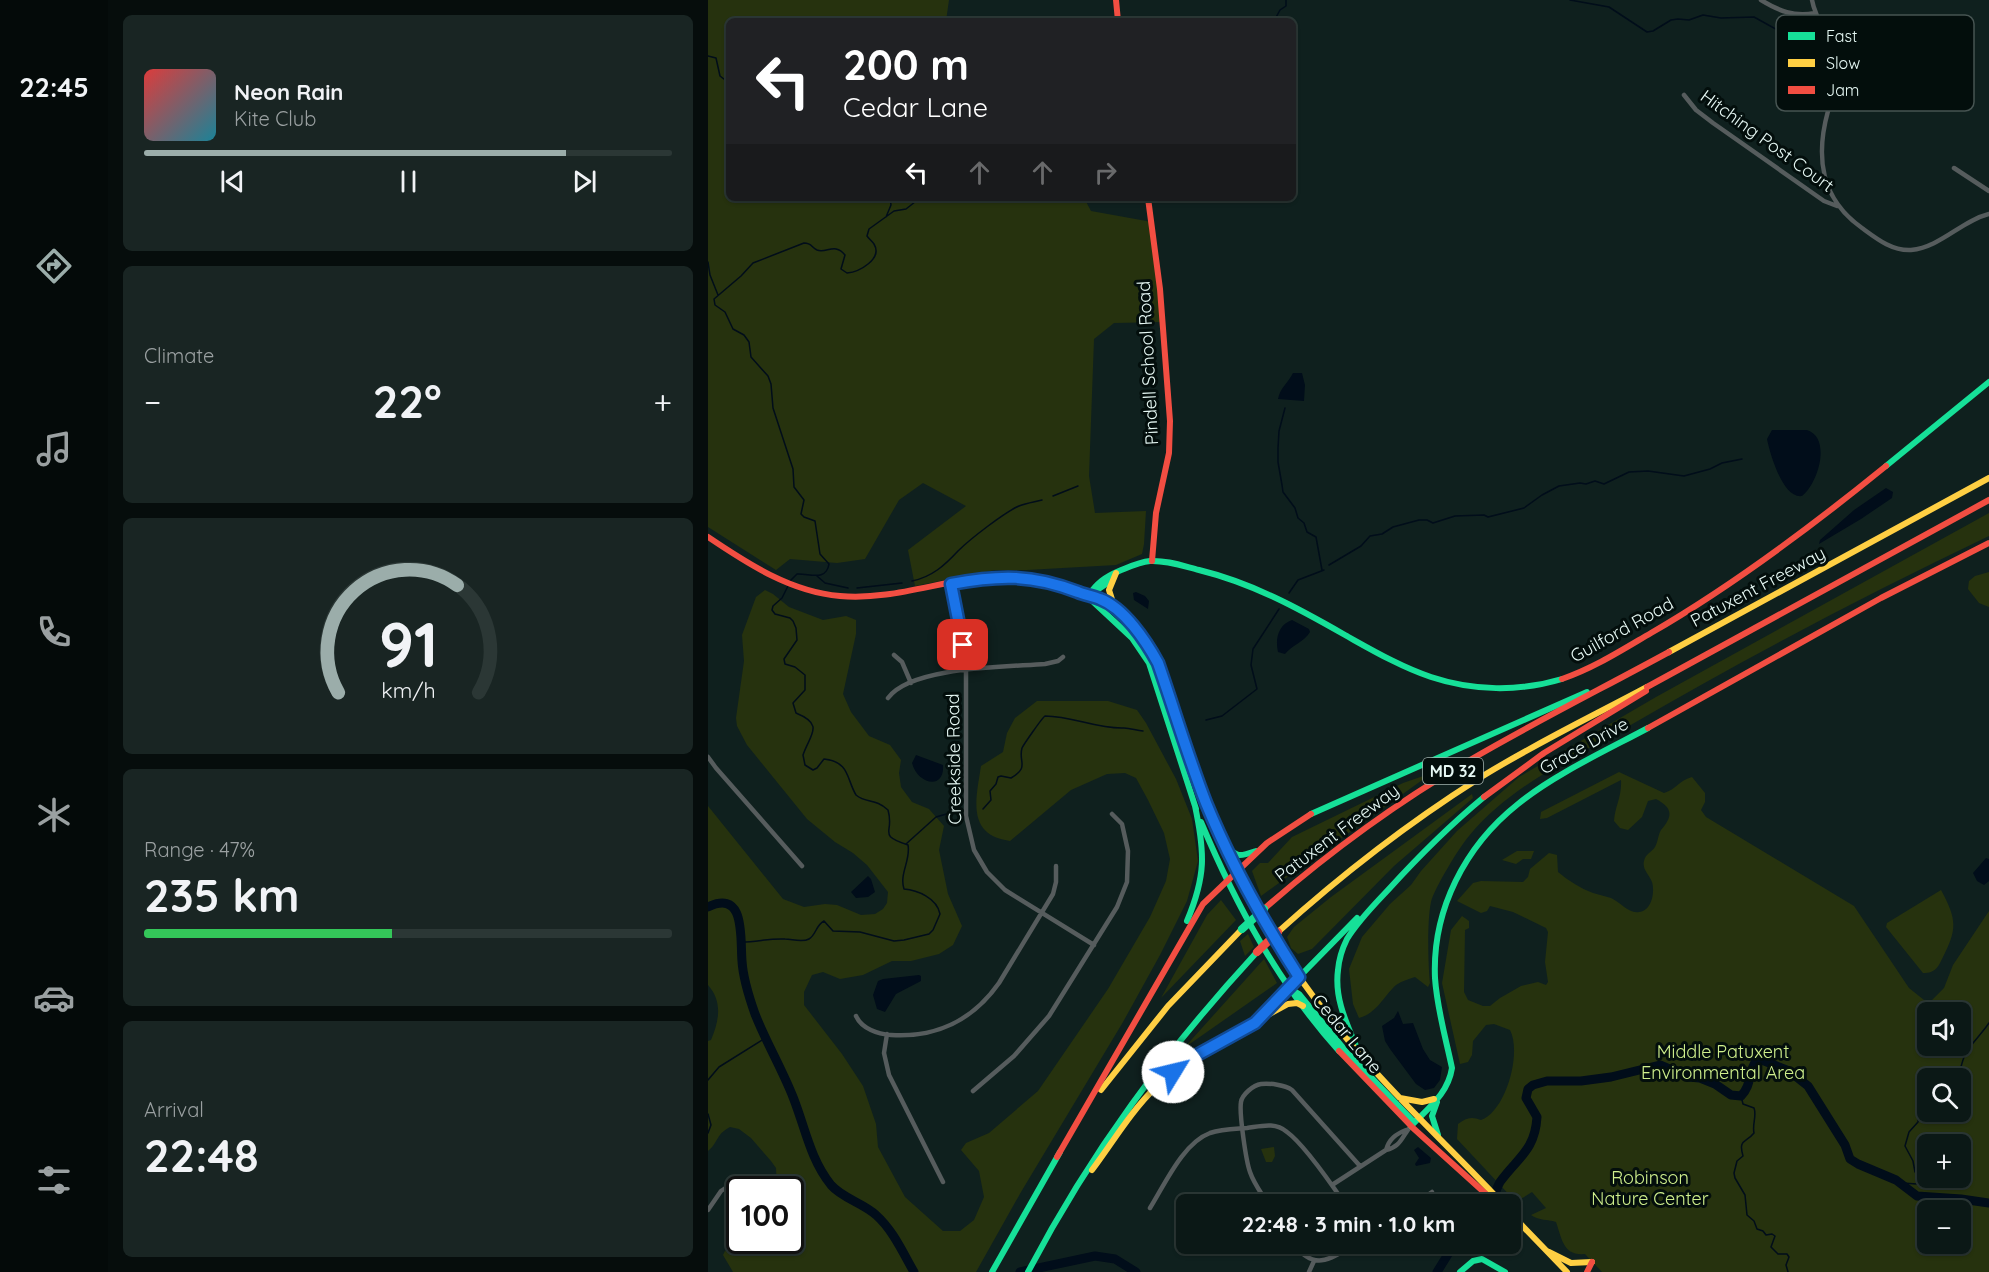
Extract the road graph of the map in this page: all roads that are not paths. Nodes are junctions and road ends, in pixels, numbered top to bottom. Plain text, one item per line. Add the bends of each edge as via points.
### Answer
1 (1116, 0) edge
2 (1761, 0) edge
3 (1812, 0) edge
4 (1815, 13) joint
5 (1118, 18) edge
6 (1684, 95) dead end
7 (1829, 111) edge
8 (1954, 168) dead end
9 (1989, 192) edge
10 (1148, 201) edge
11 (1837, 206) junction
12 (1989, 213) edge
13 (1989, 382) edge
14 (1989, 478) edge
15 (1989, 500) edge
16 (709, 539) edge
17 (1989, 543) edge
18 (1152, 561) junction
19 (1114, 576) junction
20 (951, 584) junction
21 (1088, 596) junction
22 (1115, 609) junction
23 (1759, 626) junction
24 (894, 655) dead end
25 (1063, 657) dead end
26 (1659, 658) junction
27 (966, 669) junction
28 (912, 683) junction
29 (888, 698) dead end
30 (708, 757) edge
31 (1195, 806) junction
32 (1112, 814) dead end
33 (1225, 844) junction
34 (1260, 849) junction
35 (802, 866) dead end
36 (1056, 866) dead end
37 (1237, 872) junction
38 (1226, 881) junction
39 (1393, 884) junction
40 (1042, 913) junction
41 (1094, 945) junction
42 (1166, 967) junction
43 (1299, 977) junction
44 (1289, 988) junction
45 (1303, 1006) junction
46 (856, 1016) dead end
47 (1255, 1023) junction
48 (887, 1034) junction
49 (1359, 1053) junction
50 (973, 1091) dead end
51 (1440, 1096) junction
52 (1399, 1097) junction
53 (1413, 1124) junction
54 (1243, 1128) junction
55 (1440, 1139) junction
56 (1057, 1156) junction
57 (1360, 1166) junction
58 (943, 1182) dead end
59 (1332, 1185) junction
60 (726, 1188) edge
61 (1431, 1192) dead end
62 (1262, 1194) edge
63 (1338, 1194) edge
64 (1428, 1194) edge
65 (1484, 1194) edge
66 (1494, 1194) edge
67 (1070, 1197) junction
68 (1150, 1208) dead end
69 (708, 1210) edge
70 (1521, 1225) edge
71 (1544, 1248) junction
72 (1302, 1254) edge
73 (1339, 1254) edge
74 (1314, 1261) junction
75 (993, 1272) edge
76 (1028, 1272) edge
77 (1309, 1272) edge
78 (1460, 1272) edge
79 (1505, 1272) edge
80 (1567, 1272) edge
81 (1587, 1272) edge

1 - 5 main road
2 - 4 street via 1791,14
3 - 4 street
6 - 11 street, Hitching Post Court via 1713,123 1824,201
7 - 11 street via 1821,142 1824,172
8 - 9 street
10 - 18 main road, Pindell School Road via 1170,421
11 - 12 street via 1873,236 1903,250 1931,244
13 - 18 main road, Guilford Road via 1747,574 1596,665 1544,684 1491,688 1433,678 1250,584 1199,568
14 - 26 main road, Patuxent Freeway / MD 32
15 - 23 main road, Patuxent Freeway / MD 32
16 - 20 main road via 782,582 837,596 892,595
17 - 51 main road, Grace Drive via 1881,598 1543,786 1492,824 1463,864 1440,921 1436,978 1452,1072
18 - 19 main road, Guilford Road via 1129,566
19 - 21 main road, Guilford Road via 1107,574
19 - 22 main road via 1110,595
20 - 21 main road via 1018,577
20 - 27 street, Creekside Road
21 - 22 main road, Cedar Lane
21 - 31 main road, Cedar Lane via 1132,638 1149,663
22 - 33 main road, Cedar Lane via 1139,633 1158,663 1206,802
23 - 39 main road via 1531,761 1469,810
23 - 67 main road, Patuxent Freeway / MD 32, bridge via 1522,754 1443,801 1370,853 1278,932 1214,998 1159,1065
24 - 28 street
25 - 27 street via 1046,664
26 - 34 main road via 1311,814
26 - 56 main road, Patuxent Freeway / MD 32, bridge via 1470,760 1394,807 1322,860 1242,929 1193,978 1133,1047
27 - 28 street via 942,672
27 - 40 street, Creekside Road via 966,816 970,839 996,883
28 - 29 street
30 - 35 street
31 - 38 main road, Cedar Lane
31 - 42 main road via 1203,840 1202,882
32 - 41 street via 1125,831 1128,871 1120,900
33 - 34 main road via 1241,856
33 - 37 main road, Cedar Lane
34 - 37 main road
36 - 40 street via 1055,888
37 - 38 main road
37 - 43 main road, Cedar Lane
38 - 42 main road via 1203,904
38 - 44 main road, Cedar Lane
39 - 43 main road
39 - 49 main road via 1356,925 1338,968 1341,1012
40 - 41 street, Creekside Road
40 - 48 street via 992,994 975,1011 930,1033
41 - 50 street via 1039,1029
42 - 56 main road
43 - 44 main road
43 - 49 main road, Cedar Lane
44 - 45 main road, Cedar Lane
44 - 47 main road
44 - 53 main road via 1299,994
45 - 47 main road via 1290,1003
45 - 53 main road, Cedar Lane via 1356,1070
46 - 48 street via 869,1029
47 - 67 main road via 1197,1055 1156,1087
48 - 58 street via 884,1053 888,1075
49 - 52 main road, Cedar Lane
51 - 52 main road via 1422,1102
51 - 53 main road, Grace Drive
51 - 55 main road via 1432,1116
52 - 53 main road, Cedar Lane
53 - 55 main road, Cedar Lane
53 - 57 street via 1398,1133 1386,1150
53 - 65 main road, Cedar Lane
54 - 57 street via 1241,1102 1246,1094 1263,1084 1288,1088
54 - 59 street via 1281,1127 1294,1137
54 - 62 street via 1250,1174
54 - 68 street via 1210,1133 1194,1143
55 - 66 main road, Cedar Lane
56 - 75 main road, Patuxent Freeway / MD 32
57 - 59 street
59 - 63 street
60 - 69 street
61 - 64 street
67 - 76 main road, Patuxent Freeway / MD 32
70 - 71 main road
71 - 80 main road
71 - 81 main road via 1571,1263 1592,1262
72 - 74 street
73 - 74 street via 1329,1260
74 - 77 street
78 - 79 main road via 1480,1258

